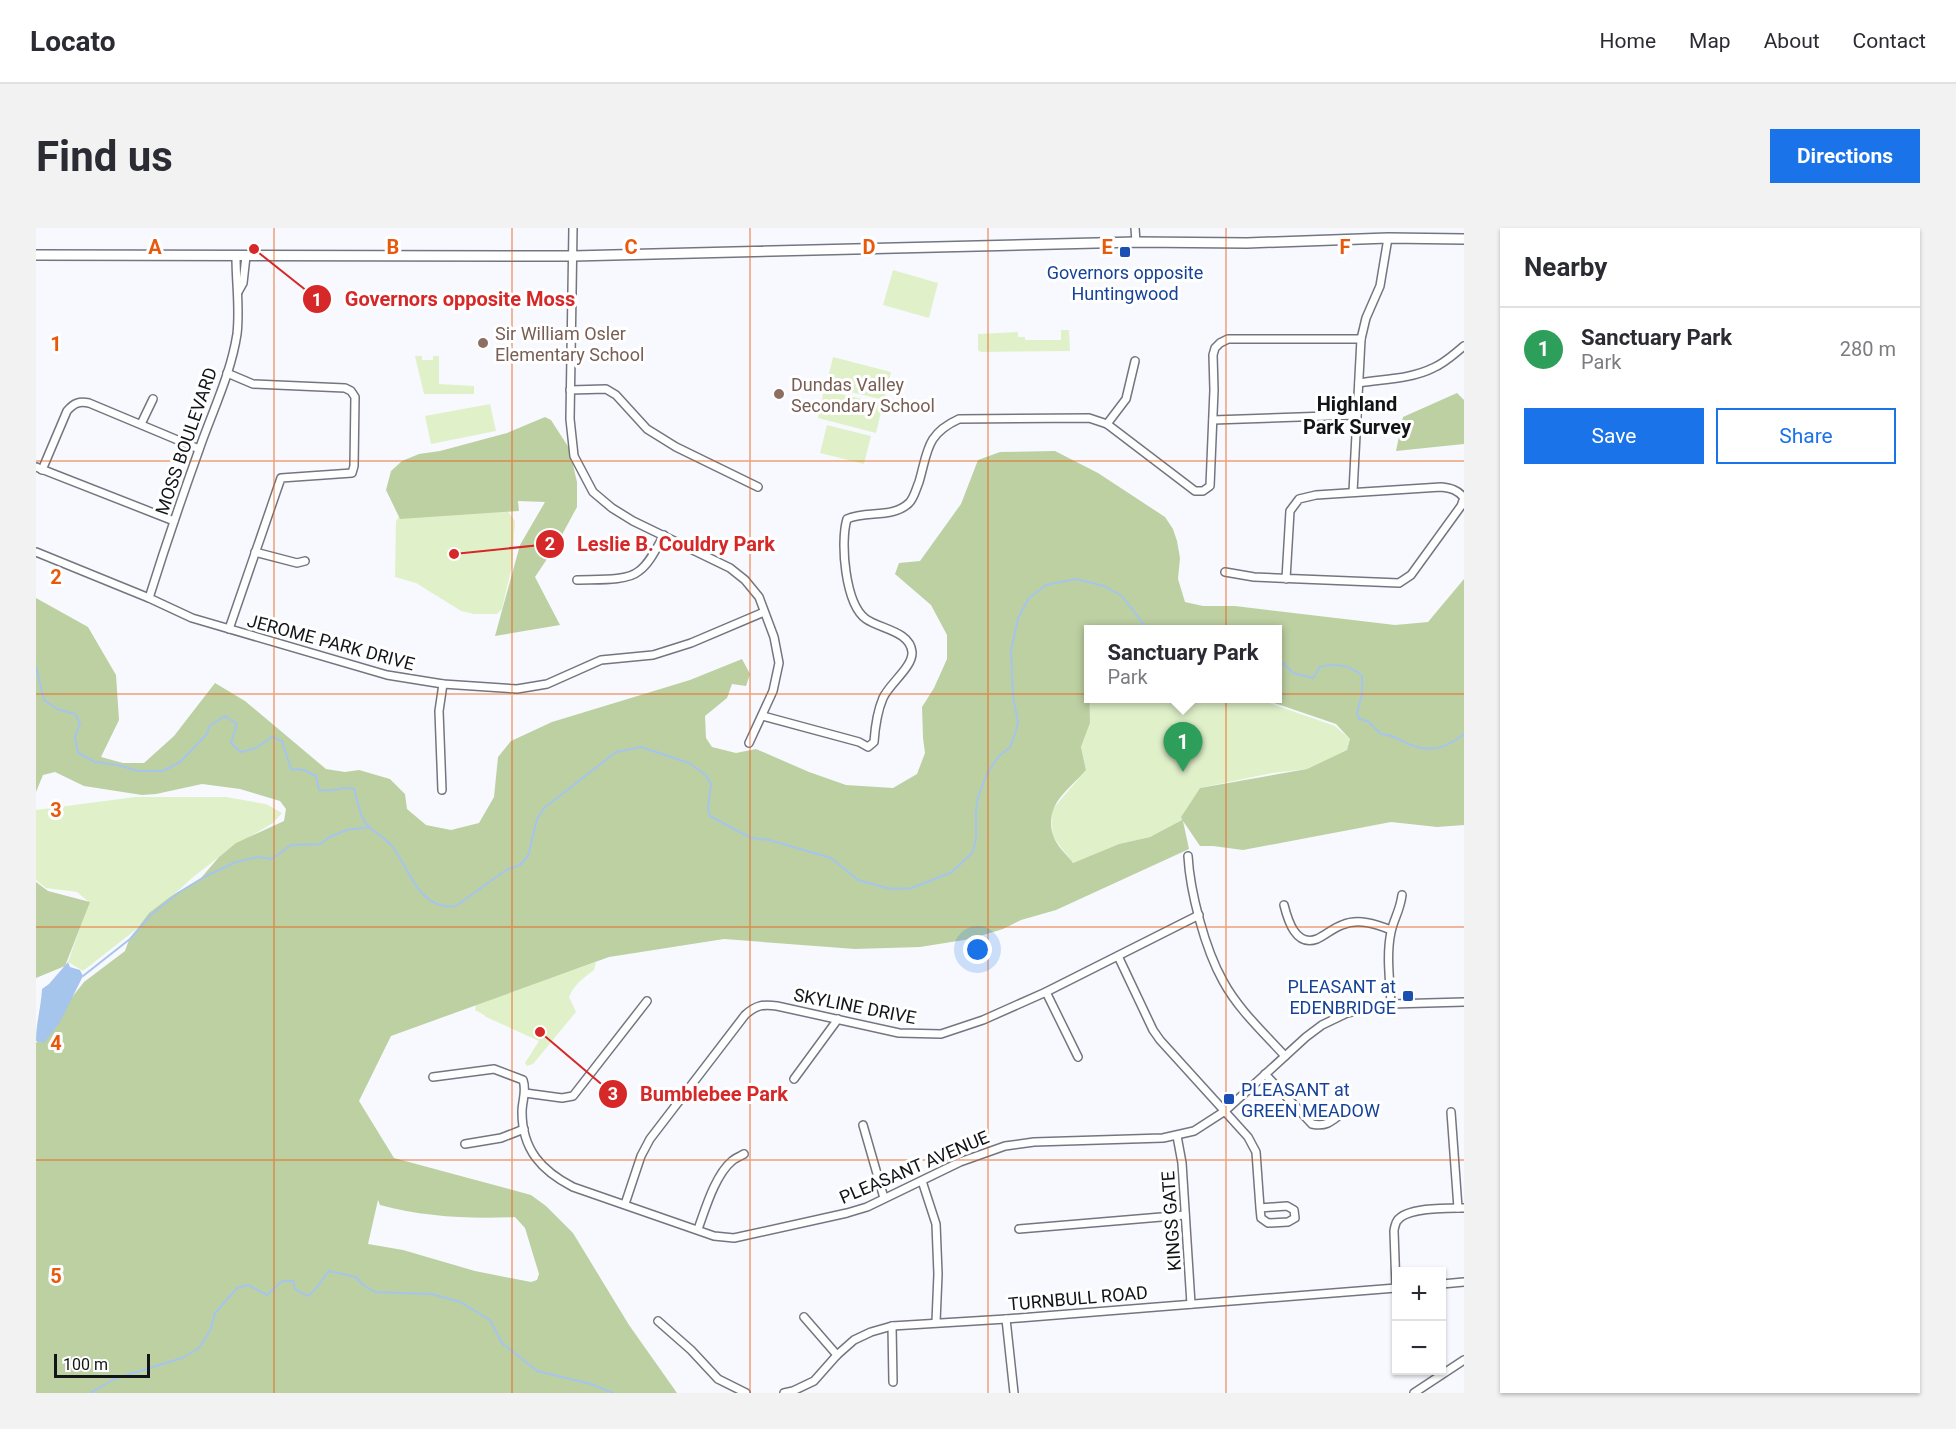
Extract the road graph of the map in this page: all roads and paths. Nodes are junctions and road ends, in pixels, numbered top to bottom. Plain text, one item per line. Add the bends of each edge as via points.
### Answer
1 (573, 228) edge
2 (1135, 228) edge
3 (1388, 238) junction
4 (1464, 239) edge
5 (1136, 242) junction
6 (36, 255) edge
7 (573, 256) junction
8 (241, 257) junction
9 (1361, 339) junction
10 (1464, 346) edge
11 (1134, 361) dead end
12 (227, 373) junction
13 (1359, 383) junction
14 (570, 390) junction
15 (153, 399) dead end
16 (1357, 415) junction
17 (1213, 420) junction
18 (141, 424) junction
19 (1107, 424) junction
20 (199, 449) junction
21 (39, 468) edge
22 (758, 487) dead end
23 (1353, 492) junction
24 (174, 521) junction
25 (664, 535) junction
26 (36, 552) edge
27 (255, 552) junction
28 (305, 561) dead end
29 (1225, 572) dead end
30 (1286, 579) junction
31 (577, 580) dead end
32 (149, 598) junction
33 (764, 612) junction
34 (229, 629) junction
35 (443, 684) junction
36 (763, 716) junction
37 (749, 743) dead end
38 (442, 790) dead end
39 (1188, 856) dead end
40 (1402, 895) dead end
41 (1284, 905) dead end
42 (1199, 915) junction
43 (1391, 930) junction
44 (1118, 956) junction
45 (1046, 992) junction
46 (647, 1001) dead end
47 (1464, 1002) edge
48 (1391, 1004) junction
49 (838, 1019) junction
50 (1285, 1056) junction
51 (1078, 1057) dead end
52 (1265, 1074) junction
53 (433, 1077) dead end
54 (794, 1079) dead end
55 (525, 1090) junction
56 (1225, 1111) junction
57 (1450, 1112) dead end
58 (1342, 1113) dead end
59 (863, 1125) dead end
60 (524, 1130) junction
61 (1177, 1137) junction
62 (465, 1144) dead end
63 (744, 1154) dead end
64 (922, 1181) junction
65 (885, 1198) junction
66 (625, 1204) junction
67 (1260, 1208) junction
68 (1461, 1208) edge
69 (1185, 1215) junction
70 (1019, 1228) dead end
71 (698, 1229) junction
72 (1395, 1267) edge
73 (1464, 1282) edge
74 (1446, 1284) edge
75 (1392, 1288) edge
76 (1191, 1304) junction
77 (804, 1317) dead end
78 (1006, 1319) junction
79 (658, 1321) dead end
80 (936, 1322) junction
81 (892, 1326) junction
82 (837, 1355) junction
83 (1464, 1360) edge
84 (893, 1382) dead end
85 (746, 1393) edge
86 (784, 1393) edge
87 (1014, 1393) edge
88 (1414, 1393) edge

1 - 7 street
2 - 5 street
3 - 4 main road
3 - 5 main road
3 - 9 street via 1380,286
5 - 7 main road
6 - 8 main road
7 - 8 main road
7 - 14 street
8 - 12 street, MOSS BOULEVARD via 243,283 238,292 237,334
9 - 13 street
9 - 17 street via 1228,339 1220,343 1213,355
10 - 13 street via 1431,369
11 - 19 street via 1126,399
12 - 20 street, MOSS BOULEVARD
12 - 27 street via 253,384 345,388 355,397 352,473 281,478
13 - 16 street
14 - 22 street via 606,389 646,429
14 - 25 street via 574,456 593,492 626,516
15 - 18 street
16 - 17 street
16 - 23 street
17 - 19 street via 1210,486 1203,491 1195,491
18 - 20 street
18 - 21 street via 89,403 73,404
19 - 36 street via 1089,418 959,419 937,431 910,502 896,512 847,519 844,530 855,606 867,620 909,642 912,654 883,698 874,742 868,747
20 - 24 street, MOSS BOULEVARD
21 - 24 street
23 - 30 street via 1316,495 1293,504
23 - 30 street via 1441,486 1459,492 1464,498 1411,575 1399,583
24 - 32 street, MOSS BOULEVARD
25 - 31 street via 647,563 628,577
25 - 33 street via 746,580
26 - 32 street, JEROME PARK DRIVE
27 - 28 street via 297,563
27 - 34 street
29 - 30 street
32 - 34 street, JEROME PARK DRIVE via 192,618
33 - 35 street, JEROME PARK DRIVE via 691,643 653,655 601,660 547,684 517,688
33 - 36 street via 779,663
34 - 35 street, JEROME PARK DRIVE via 387,675
35 - 38 street via 439,711
36 - 37 street
39 - 42 street
40 - 43 street via 1401,909
41 - 43 street via 1288,921 1299,938 1306,940 1315,940 1342,924 1363,921
42 - 44 street, SKYLINE DRIVE
42 - 50 street via 1223,981 1243,1010
43 - 48 street
44 - 45 street, SKYLINE DRIVE
44 - 56 street via 1153,1030
45 - 49 street, SKYLINE DRIVE via 941,1034 898,1033
45 - 51 street
46 - 55 street via 573,1096 562,1098
47 - 48 street, PLEASANT AVENUE
48 - 50 street, PLEASANT AVENUE via 1347,1013 1322,1025
49 - 54 street
49 - 66 street, SKYLINE DRIVE via 763,1004 753,1007 650,1139
50 - 52 street, PLEASANT AVENUE
52 - 56 street, PLEASANT AVENUE
52 - 58 street via 1312,1124 1321,1126
53 - 55 street via 494,1069 523,1080
55 - 60 street, PLEASANT AVENUE
56 - 61 street, PLEASANT AVENUE
56 - 67 street via 1256,1152
57 - 68 street
59 - 65 street
60 - 62 street
60 - 66 street, PLEASANT AVENUE via 535,1158 555,1177
61 - 64 street, PLEASANT AVENUE via 1005,1146
61 - 69 street, KINGS GATE
63 - 71 street via 731,1161 721,1176
64 - 65 street, PLEASANT AVENUE
64 - 80 street via 938,1244
65 - 71 street, PLEASANT AVENUE via 822,1220 734,1238
66 - 71 street, PLEASANT AVENUE
67 - 67 street via 1261,1218 1268,1223 1295,1218 1294,1210 1287,1206
68 - 72 street via 1413,1211 1402,1216 1394,1231
69 - 70 street
69 - 76 street, KINGS GATE
73 - 74 street
75 - 76 street, TURNBULL ROAD
76 - 78 street, TURNBULL ROAD
77 - 82 street
78 - 80 street, TURNBULL ROAD
78 - 87 street
79 - 85 street via 718,1378
80 - 81 street, TURNBULL ROAD
81 - 82 street, TURNBULL ROAD via 854,1340
81 - 84 street
82 - 86 street, TURNBULL ROAD via 814,1381
83 - 88 street

